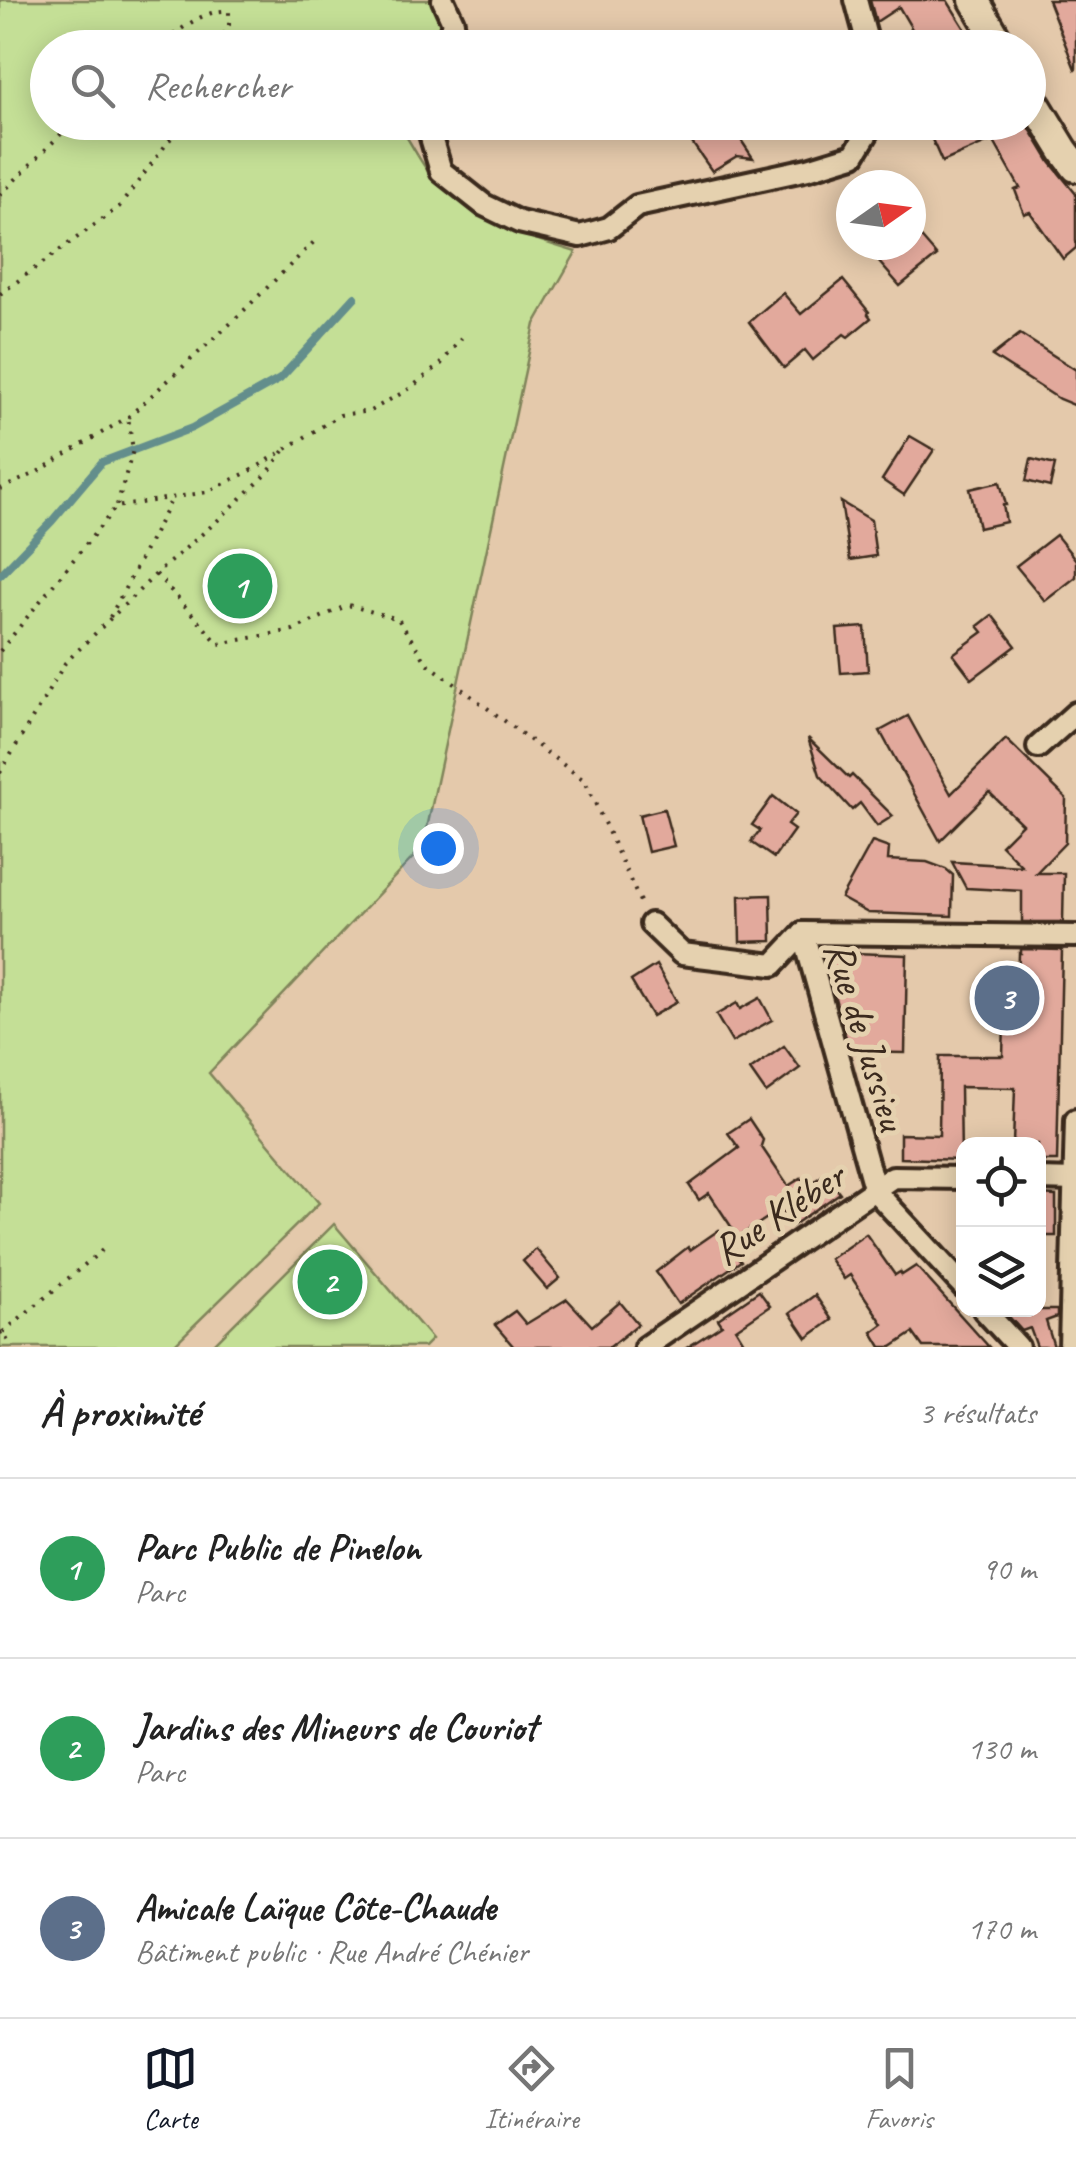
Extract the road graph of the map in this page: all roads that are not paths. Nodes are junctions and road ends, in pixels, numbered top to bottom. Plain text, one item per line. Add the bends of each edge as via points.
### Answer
1 (443, 0) edge
2 (856, 0) edge
3 (974, 0) edge
4 (451, 30) edge
5 (864, 30) edge
6 (992, 30) edge
7 (1046, 122) edge
8 (433, 140) edge
9 (863, 140) edge
10 (1076, 166) edge
11 (1076, 713) edge
12 (1038, 747) dead end
13 (650, 924) road end
14 (802, 933) junction
15 (1076, 936) edge
16 (1076, 1120) edge
17 (956, 1178) edge
18 (1046, 1179) edge
19 (1075, 1180) edge
20 (875, 1191) junction
21 (956, 1279) edge
22 (989, 1317) edge
23 (1010, 1345) edge
24 (646, 1347) edge
25 (1070, 1347) edge

1 - 4 street
2 - 5 street
3 - 6 street
7 - 10 street
8 - 9 street via 441,171 484,205 519,222 580,236 609,228 637,206 854,154
11 - 12 street
13 - 14 street, Rue de Jussieu via 682,954 773,965
14 - 15 street
14 - 20 street, Rue de Jussieu
16 - 19 street
17 - 20 street, Rue Kléber via 892,1177
18 - 19 street
19 - 25 street
20 - 21 street, Rue de Jussieu
20 - 24 street, Rue Kléber
22 - 23 street

